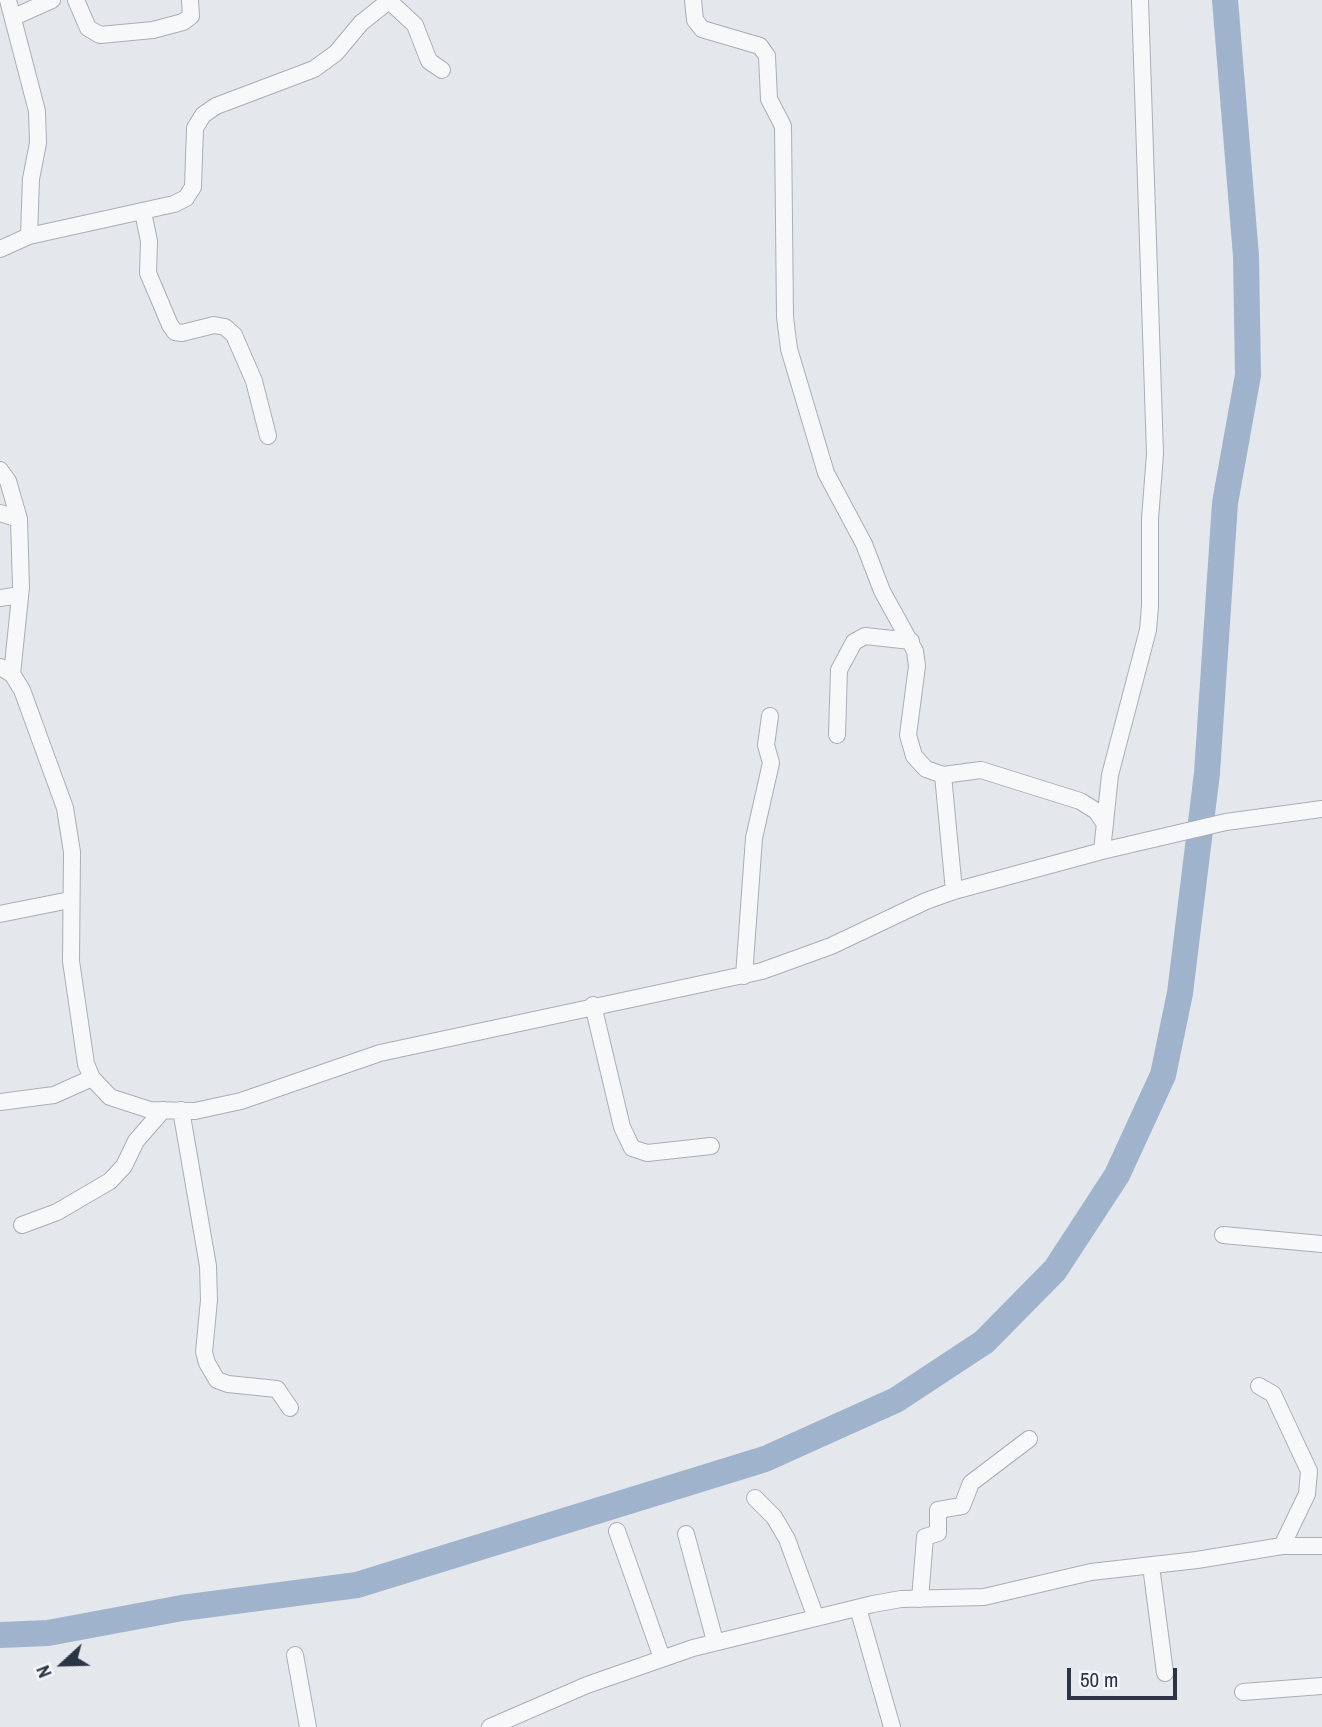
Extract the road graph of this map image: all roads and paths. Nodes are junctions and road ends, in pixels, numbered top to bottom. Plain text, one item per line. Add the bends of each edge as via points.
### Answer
1 (8, 0) edge
2 (52, 0) edge
3 (76, 0) edge
4 (190, 0) edge
5 (389, 0) edge
6 (693, 0) edge
7 (1140, 0) edge
8 (10, 30) edge
9 (442, 70) dead end
10 (144, 212) junction
11 (29, 236) junction
12 (0, 249) edge
13 (268, 436) dead end
14 (0, 470) edge
15 (0, 513) edge
16 (19, 519) junction
17 (20, 595) junction
18 (0, 598) edge
19 (911, 641) junction
20 (6, 671) edge
21 (770, 716) dead end
22 (837, 735) dead end
23 (943, 775) junction
24 (1322, 809) edge
25 (1105, 824) junction
26 (1102, 850) junction
27 (954, 891) junction
28 (70, 900) junction
29 (0, 914) edge
30 (744, 975) junction
31 (593, 1005) junction
32 (92, 1078) junction
33 (0, 1102) edge
34 (163, 1110) junction
35 (181, 1110) junction
36 (710, 1146) dead end
37 (22, 1225) dead end
38 (1223, 1236) dead end
39 (1322, 1244) edge
40 (1259, 1386) dead end
41 (290, 1408) dead end
42 (1029, 1439) dead end
43 (755, 1498) dead end
44 (617, 1531) dead end
45 (686, 1534) dead end
46 (1282, 1546) junction
47 (1322, 1546) edge
48 (1151, 1566) junction
49 (920, 1599) junction
50 (858, 1608) junction
51 (816, 1618) junction
52 (715, 1641) junction
53 (295, 1655) dead end
54 (662, 1658) junction
55 (1165, 1673) dead end
56 (1322, 1686) edge
57 (1243, 1692) dead end
58 (308, 1727) edge
59 (490, 1727) edge
60 (892, 1727) edge

1 - 8 street
2 - 8 street
3 - 4 street via 88,28 100,35 183,22 191,16
5 - 9 street via 415,25 429,61
5 - 10 street via 314,69 203,114 195,128 193,187 186,198
6 - 19 street via 695,20 702,29 760,46 767,56 768,93 783,126 785,317 791,359 829,481
7 - 25 street via 1155,454 1150,606 1148,631 1110,775
8 - 11 street via 37,111
10 - 11 street
10 - 13 street via 148,273 170,326 182,333 214,325 234,335 254,382
11 - 12 street
14 - 16 street
15 - 16 street
16 - 17 street
17 - 18 street
17 - 20 street
19 - 22 street via 865,636 849,648 839,670
19 - 23 street via 917,666 908,716 910,743 921,765
20 - 28 street via 22,690 65,808 72,852
21 - 30 street via 766,745 771,763 754,838
23 - 25 street via 976,770 1004,776 1080,801
23 - 27 street
24 - 26 street via 1226,821
25 - 26 street
26 - 27 street
27 - 30 street via 797,960
28 - 29 street
28 - 32 street via 76,998
30 - 31 street
31 - 35 street via 380,1053 241,1101
31 - 36 street via 622,1127 632,1148 647,1153
32 - 33 street via 54,1096
32 - 34 street via 110,1097
34 - 35 street
34 - 37 street via 110,1181 57,1212
35 - 41 street via 208,1266 206,1363 217,1380 277,1389
38 - 39 street
40 - 46 street via 1273,1394 1309,1471 1307,1494
42 - 49 street via 968,1486 962,1506 938,1510 938,1532 925,1537
43 - 51 street via 787,1539
44 - 54 street
45 - 52 street
46 - 47 street
46 - 48 street
48 - 49 street via 1091,1572 1000,1595
48 - 55 street
49 - 50 street
50 - 51 street
50 - 60 street
51 - 52 street
52 - 54 street
53 - 58 street
54 - 59 street
56 - 57 street

